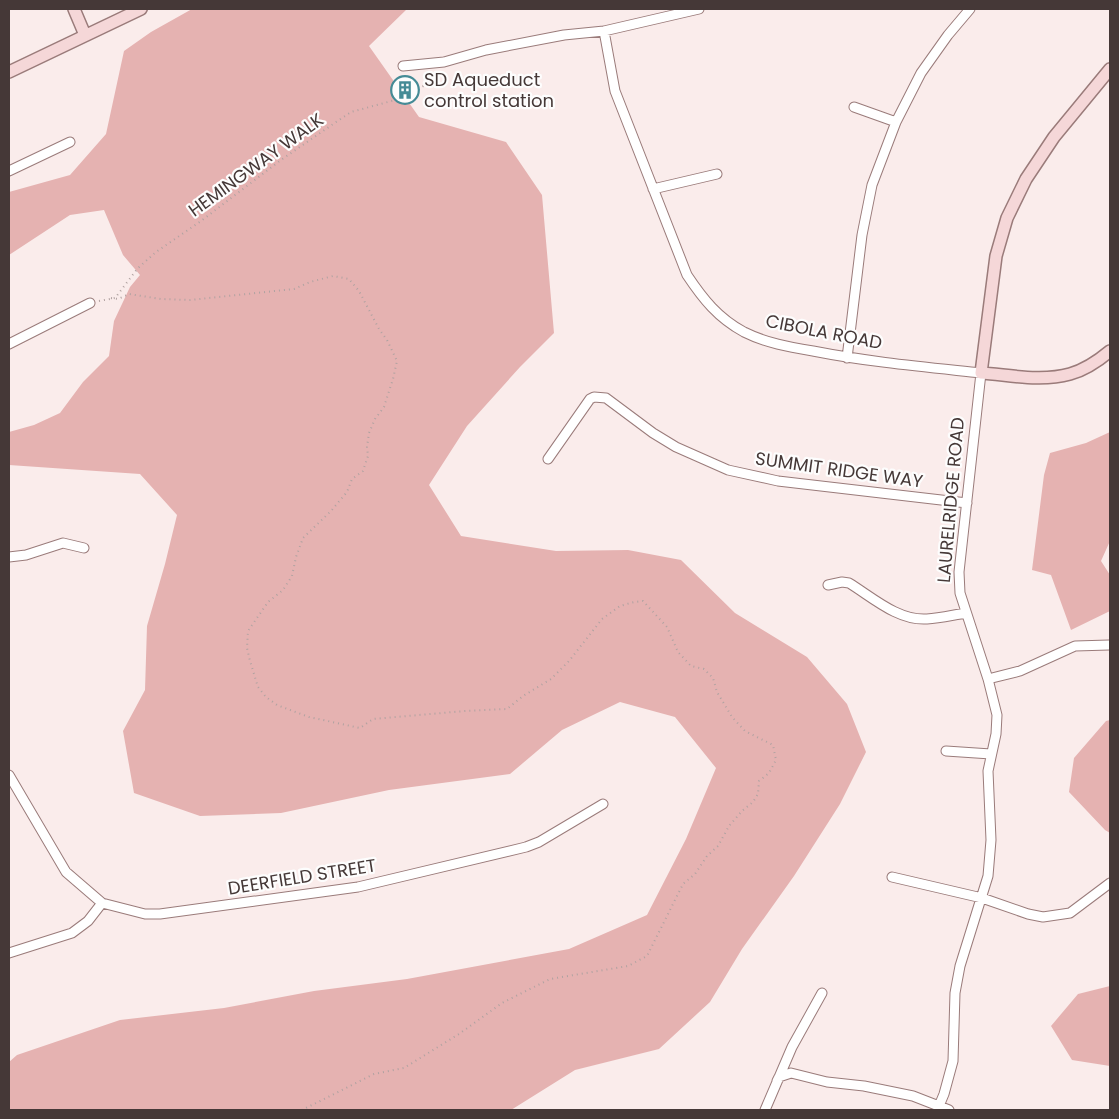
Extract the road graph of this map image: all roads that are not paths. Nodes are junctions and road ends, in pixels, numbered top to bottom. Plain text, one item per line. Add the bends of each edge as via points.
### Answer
1 (74, 9) edge
2 (141, 9) edge
3 (699, 9) edge
4 (970, 9) edge
5 (604, 31) junction
6 (85, 35) junction
7 (403, 66) dead end
8 (1110, 69) edge
9 (9, 72) edge
10 (854, 107) dead end
11 (896, 122) junction
12 (70, 142) dead end
13 (9, 171) edge
14 (716, 174) dead end
15 (653, 189) junction
16 (90, 303) road end
17 (9, 344) edge
18 (1110, 351) edge
19 (847, 358) junction
20 (981, 373) junction
21 (548, 459) dead end
22 (967, 502) junction
23 (84, 548) dead end
24 (9, 557) edge
25 (828, 586) dead end
26 (966, 612) junction
27 (1109, 645) edge
28 (988, 679) junction
29 (946, 751) dead end
30 (991, 754) junction
31 (9, 775) edge
32 (603, 804) dead end
33 (892, 877) dead end
34 (1110, 883) edge
35 (982, 898) junction
36 (102, 903) junction
37 (9, 953) edge
38 (822, 993) dead end
39 (777, 1081) junction
40 (939, 1106) junction
41 (765, 1110) edge
42 (949, 1110) edge

1 - 6 street
2 - 6 street
3 - 5 street
4 - 11 street via 921,74
5 - 7 street via 564,35 440,62
5 - 15 street, CIBOLA ROAD via 615,91
6 - 9 street
8 - 20 street, LAURELRIDGE ROAD via 1054,137 1026,179 1007,218 996,256
10 - 11 street
11 - 19 street via 872,185
12 - 13 street
14 - 15 street
15 - 19 street, CIBOLA ROAD via 688,275 705,301 723,318 768,343
16 - 17 street
18 - 20 street, CIBOLA ROAD via 1095,363 1070,374 1037,378
19 - 20 street, CIBOLA ROAD
20 - 22 street, LAURELRIDGE ROAD
21 - 22 street, SUMMIT RIDGE WAY via 590,399 606,398 676,447 728,470 778,481
22 - 26 street, LAURELRIDGE ROAD via 959,572 960,594
23 - 24 street via 63,543
25 - 26 street via 849,582 893,611 911,618 926,619
26 - 28 street, LAURELRIDGE ROAD
27 - 28 street via 1075,646 1020,670
28 - 30 street, LAURELRIDGE ROAD via 997,715
29 - 30 street
30 - 35 street, LAURELRIDGE ROAD via 988,771 991,840 988,876
31 - 36 street via 66,872
32 - 36 street, DEERFIELD STREET via 526,847 358,887 160,914 145,914
33 - 35 street
34 - 35 street via 1070,913 1058,916 1028,914
35 - 40 street, LAURELRIDGE ROAD via 960,966 955,992 953,1061
36 - 37 street via 88,921 72,933
38 - 39 street
39 - 40 street via 791,1073 913,1096
39 - 41 street
40 - 42 street

